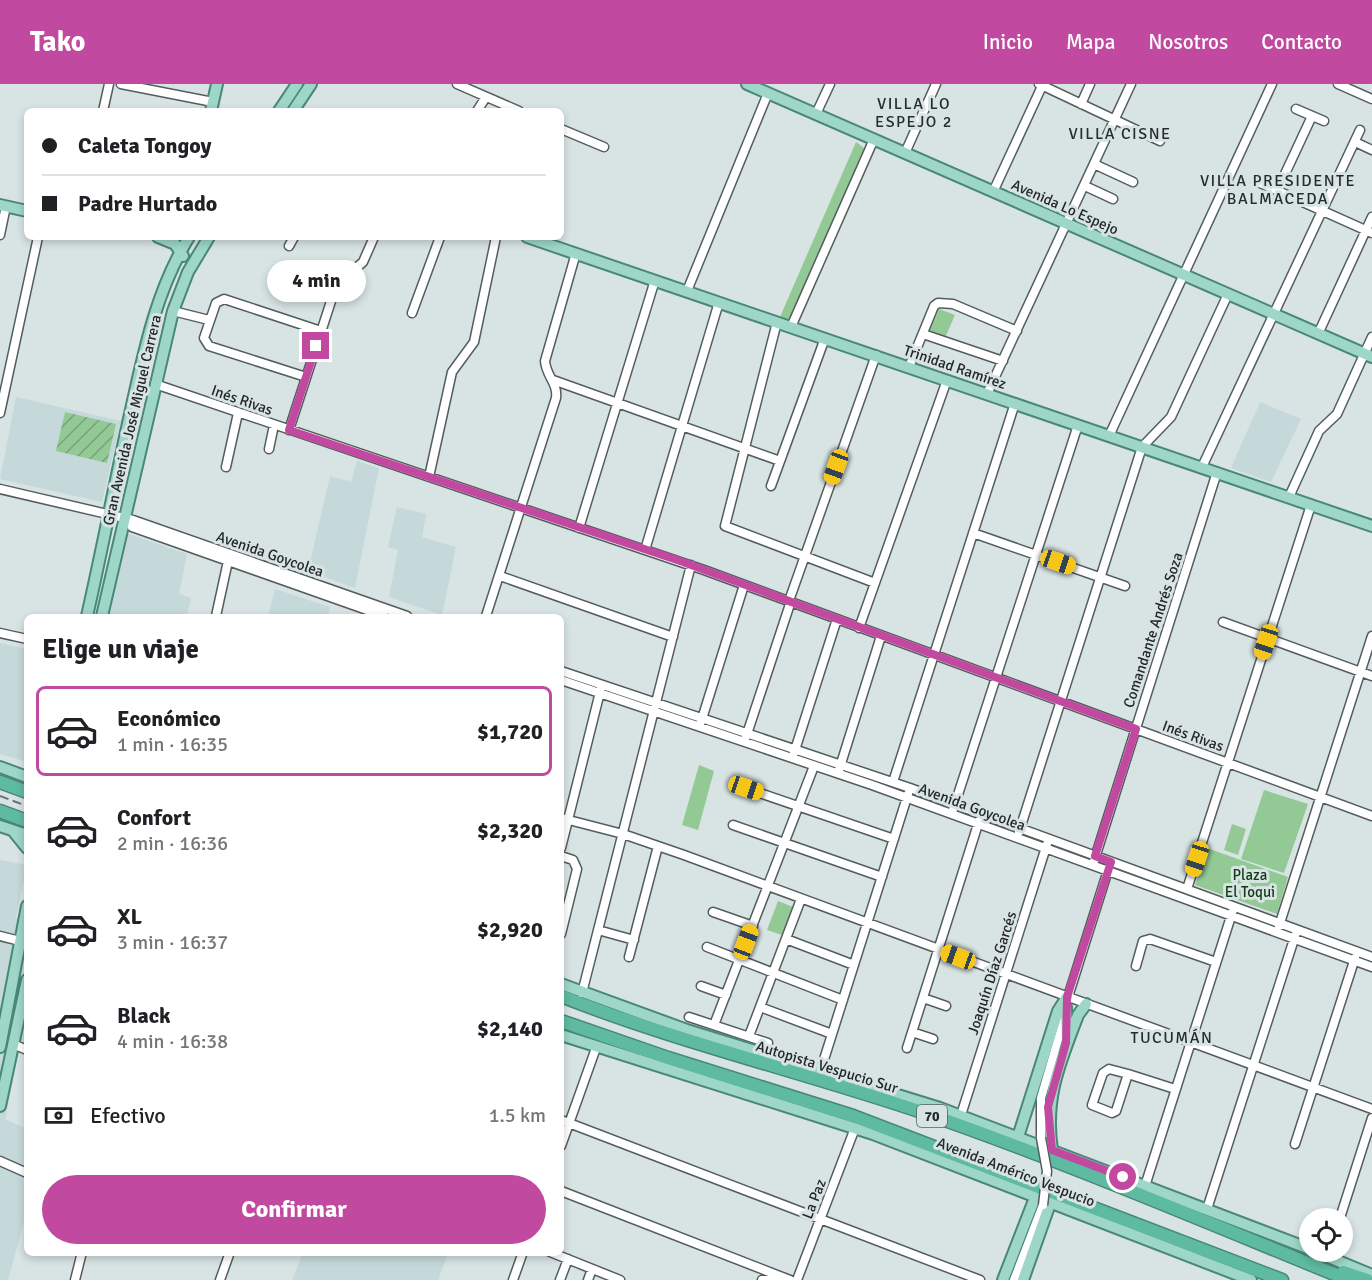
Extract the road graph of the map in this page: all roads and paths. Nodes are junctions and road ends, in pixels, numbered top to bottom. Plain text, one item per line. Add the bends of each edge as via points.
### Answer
1 (109, 84) edge
2 (121, 84) edge
3 (217, 84) edge
4 (297, 84) edge
5 (311, 84) edge
6 (457, 84) edge
7 (747, 84) edge
8 (830, 84) edge
9 (936, 84) edge
10 (1090, 84) edge
11 (1131, 84) edge
12 (1272, 84) edge
13 (1338, 84) edge
14 (1041, 85) edge
15 (152, 87) edge
16 (768, 93) junction
17 (486, 97) junction
18 (1372, 99) edge
19 (1081, 104) junction
20 (212, 107) edge
21 (104, 108) edge
22 (281, 108) edge
23 (295, 108) edge
24 (479, 108) edge
25 (512, 108) edge
26 (1296, 109) dead end
27 (816, 114) junction
28 (1312, 116) junction
29 (1114, 120) junction
30 (1324, 121) dead end
31 (564, 130) edge
32 (1360, 130) dead end
33 (874, 140) junction
34 (1160, 141) dead end
35 (1355, 142) junction
36 (604, 147) dead end
37 (1372, 150) edge
38 (905, 153) junction
39 (1094, 164) junction
40 (1133, 182) dead end
41 (1258, 182) dead end
42 (1085, 186) junction
43 (1277, 191) junction
44 (993, 192) junction
45 (1113, 199) dead end
46 (3, 206) edge
47 (24, 210) edge
48 (1323, 211) junction
49 (1372, 217) edge
50 (1067, 224) junction
51 (1369, 231) edge
52 (0, 235) edge
53 (37, 240) edge
54 (166, 240) edge
55 (183, 240) edge
56 (187, 240) edge
57 (207, 240) edge
58 (292, 240) edge
59 (373, 240) edge
60 (439, 240) edge
61 (495, 240) edge
62 (536, 240) edge
63 (289, 246) dead end
64 (181, 251) junction
65 (576, 253) junction
66 (1184, 275) junction
67 (655, 280) junction
68 (183, 283) junction
69 (687, 291) junction
70 (1228, 294) junction
71 (719, 302) junction
72 (173, 311) junction
73 (412, 313) dead end
74 (1274, 315) junction
75 (209, 320) junction
76 (777, 322) junction
77 (791, 327) junction
78 (321, 331) junction
79 (1017, 331) junction
80 (923, 334) junction
81 (1318, 334) junction
82 (1372, 337) edge
83 (825, 338) junction
84 (876, 356) junction
85 (1368, 356) edge
86 (1003, 361) junction
87 (909, 367) junction
88 (306, 377) junction
89 (553, 380) junction
90 (947, 380) junction
91 (155, 384) junction
92 (987, 394) junction
93 (617, 402) junction
94 (1014, 403) junction
95 (0, 413) edge
96 (238, 413) junction
97 (274, 425) junction
98 (1078, 425) junction
99 (682, 427) junction
100 (289, 430) junction
101 (1109, 436) junction
102 (1142, 447) junction
103 (744, 448) junction
104 (269, 449) dead end
105 (780, 461) junction
106 (226, 467) dead end
107 (1202, 467) junction
108 (1217, 472) junction
109 (429, 477) junction
110 (771, 486) dead end
111 (0, 489) edge
112 (1289, 497) junction
113 (1311, 505) junction
114 (521, 508) junction
115 (107, 515) junction
116 (124, 519) junction
117 (1372, 526) edge
118 (579, 528) junction
119 (973, 532) junction
120 (645, 550) junction
121 (1036, 555) junction
122 (804, 557) junction
123 (228, 561) junction
124 (691, 565) junction
125 (500, 576) junction
126 (1100, 577) junction
127 (875, 583) junction
128 (744, 585) junction
129 (1125, 586) dead end
130 (789, 602) junction
131 (87, 614) edge
132 (102, 614) edge
133 (216, 614) edge
134 (378, 614) edge
135 (401, 614) edge
136 (487, 614) edge
137 (837, 619) junction
138 (1223, 622) dead end
139 (859, 628) junction
140 (0, 633) edge
141 (881, 636) junction
142 (1372, 636) edge
143 (673, 637) junction
144 (24, 638) edge
145 (1268, 638) junction
146 (934, 655) junction
147 (564, 672) edge
148 (1360, 672) junction
149 (1372, 676) edge
150 (997, 678) junction
151 (564, 681) edge
152 (601, 690) junction
153 (1060, 701) junction
154 (655, 709) junction
155 (700, 724) junction
156 (1136, 729) junction
157 (748, 735) junction
158 (743, 742) junction
159 (794, 754) junction
160 (1228, 763) junction
161 (814, 766) junction
162 (0, 767) edge
163 (840, 769) junction
164 (24, 776) edge
165 (0, 782) edge
166 (893, 782) junction
167 (746, 788) dead end
168 (910, 788) junction
169 (24, 791) edge
170 (1320, 797) junction
171 (907, 798) junction
172 (955, 805) junction
173 (799, 806) junction
174 (0, 811) edge
175 (951, 814) junction
176 (1372, 816) edge
177 (564, 819) edge
178 (980, 819) junction
179 (24, 820) edge
180 (733, 825) dead end
181 (0, 826) edge
182 (11, 830) junction
183 (1019, 833) junction
184 (24, 834) edge
185 (623, 834) junction
186 (894, 839) junction
187 (784, 843) junction
188 (1048, 844) junction
189 (24, 845) edge
190 (658, 846) junction
191 (564, 857) edge
192 (1094, 861) junction
193 (1109, 866) junction
194 (882, 877) junction
195 (768, 886) junction
196 (1187, 889) junction
197 (801, 899) junction
198 (1232, 911) junction
199 (713, 912) dead end
200 (24, 921) edge
201 (564, 922) edge
202 (867, 924) junction
203 (753, 926) junction
204 (1278, 928) junction
205 (598, 930) junction
206 (1296, 934) junction
207 (0, 936) edge
208 (786, 939) junction
209 (20, 940) junction
210 (634, 940) junction
211 (707, 947) dead end
212 (938, 949) junction
213 (1356, 956) junction
214 (629, 957) dead end
215 (740, 959) junction
216 (1371, 960) edge
217 (1216, 962) junction
218 (854, 965) junction
219 (1136, 966) dead end
220 (773, 972) junction
221 (1006, 974) junction
222 (564, 985) edge
223 (701, 986) dead end
224 (582, 993) junction
225 (24, 994) edge
226 (726, 995) junction
227 (564, 996) edge
228 (5, 997) edge
229 (923, 998) junction
230 (843, 1000) junction
231 (1067, 1002) junction
232 (1086, 1004) junction
233 (946, 1006) dead end
234 (760, 1007) junction
235 (689, 1017) dead end
236 (564, 1023) edge
237 (714, 1025) junction
238 (4, 1028) junction
239 (912, 1032) junction
240 (832, 1034) junction
241 (564, 1036) edge
242 (749, 1036) junction
243 (933, 1039) dead end
244 (1191, 1042) junction
245 (768, 1043) dead end
246 (13, 1044) junction
247 (0, 1047) edge
248 (596, 1048) junction
249 (907, 1048) dead end
250 (24, 1049) edge
251 (1065, 1050) junction
252 (1253, 1065) junction
253 (821, 1069) junction
254 (1128, 1074) junction
255 (1313, 1087) junction
256 (1176, 1089) junction
257 (0, 1106) edge
258 (1372, 1109) edge
259 (961, 1115) junction
260 (1372, 1118) edge
261 (565, 1122) edge
262 (855, 1128) junction
263 (1018, 1137) junction
264 (1295, 1144) dead end
265 (1052, 1150) junction
266 (0, 1161) edge
267 (24, 1172) edge
268 (1145, 1186) junction
269 (564, 1192) edge
270 (1036, 1195) junction
271 (1047, 1203) junction
272 (1343, 1208) edge
273 (1207, 1209) junction
274 (821, 1218) junction
275 (1299, 1245) edge
276 (1204, 1249) junction
277 (81, 1256) edge
278 (229, 1256) edge
279 (522, 1256) edge
280 (560, 1256) edge
281 (1296, 1258) junction
282 (568, 1259) junction
283 (1345, 1262) edge
284 (764, 1268) junction
285 (592, 1269) junction
286 (1372, 1275) edge
287 (75, 1280) edge
288 (220, 1280) edge
289 (513, 1280) edge
290 (560, 1280) edge
291 (588, 1280) edge
292 (620, 1280) edge
293 (762, 1280) edge
294 (790, 1280) edge
295 (797, 1280) edge
296 (980, 1280) edge
297 (1003, 1280) edge
298 (1014, 1280) edge
299 (1023, 1280) edge
300 (1251, 1280) edge
301 (1267, 1280) edge
302 (1282, 1280) edge
303 (1349, 1280) edge
304 (1367, 1280) edge

1 - 21 street
2 - 15 street
3 - 20 main road
4 - 22 main road
5 - 23 main road
6 - 17 street
7 - 16 main road, Avenida Lo Espejo
8 - 27 street
9 - 38 street
10 - 19 street
11 - 29 street
12 - 66 street
13 - 18 street
14 - 19 street
14 - 44 street
15 - 20 street
16 - 27 main road, Avenida Lo Espejo
16 - 69 street
17 - 24 street
17 - 25 street
19 - 29 street
26 - 28 street
27 - 33 main road, Avenida Lo Espejo
28 - 30 street
28 - 43 street
29 - 34 street
29 - 39 street
31 - 36 street
32 - 35 street
33 - 38 main road, Avenida Lo Espejo
33 - 77 street
35 - 37 street
35 - 48 street
38 - 44 main road, Avenida Lo Espejo
39 - 40 street
39 - 42 street
41 - 43 street
42 - 45 street
42 - 50 street
43 - 48 street
44 - 50 main road, Avenida Lo Espejo
46 - 47 main road
46 - 52 street
48 - 51 street
48 - 74 street
49 - 51 street
50 - 66 main road, Avenida Lo Espejo
50 - 79 street
51 - 81 street
53 - 95 street
54 - 64 main road
55 - 64 main road
56 - 64 main road, Gran Avenida José Miguel Carrera
57 - 68 main road, Gran Avenida José Miguel Carrera
58 - 63 street
59 - 78 street via 363,262 335,289
60 - 73 street
61 - 109 street via 474,342 452,372
62 - 65 main road, Trinidad Ramírez
64 - 68 main road
64 - 115 main road, Gran Avenida José Miguel Carrera via 149,332
65 - 67 main road, Trinidad Ramírez
65 - 89 street via 546,358
66 - 70 main road, Avenida Lo Espejo
66 - 101 street
67 - 69 main road, Trinidad Ramírez
67 - 93 street
68 - 72 main road, Gran Avenida José Miguel Carrera
69 - 71 main road, Trinidad Ramírez
70 - 74 main road, Avenida Lo Espejo
70 - 102 street via 1171,417
71 - 76 main road, Trinidad Ramírez
71 - 99 street
72 - 75 street
72 - 91 main road, Gran Avenida José Miguel Carrera
74 - 81 main road, Avenida Lo Espejo
74 - 107 street
75 - 78 street via 216,303 224,299
75 - 88 street via 204,338 209,346
76 - 77 main road, Trinidad Ramírez
76 - 103 street
77 - 83 main road, Trinidad Ramírez
78 - 88 street
79 - 80 street via 945,302 934,306
79 - 86 street
80 - 86 street
80 - 87 street
81 - 85 main road, Avenida Lo Espejo
82 - 85 street
83 - 84 main road, Trinidad Ramírez
83 - 105 street
84 - 87 main road, Trinidad Ramírez
84 - 122 street
85 - 112 street via 1337,414 1319,431
86 - 92 street
87 - 90 main road, Trinidad Ramírez
88 - 100 street
89 - 93 street
89 - 114 street via 556,398
90 - 92 main road, Trinidad Ramírez
90 - 127 street
91 - 96 street, Inés Rivas
91 - 116 main road, Gran Avenida José Miguel Carrera
92 - 94 main road, Trinidad Ramírez
93 - 99 street
93 - 118 street
94 - 98 main road, Trinidad Ramírez
94 - 119 street
96 - 97 street, Inés Rivas
96 - 106 street
97 - 100 street, Inés Rivas
97 - 104 street
98 - 101 main road, Trinidad Ramírez
98 - 121 street
99 - 103 street
99 - 120 street
100 - 109 street, Inés Rivas
101 - 102 main road, Trinidad Ramírez
102 - 107 main road, Trinidad Ramírez
102 - 126 street
103 - 105 street
103 - 122 street via 725,526
105 - 110 street
107 - 108 main road, Trinidad Ramírez
108 - 112 main road, Trinidad Ramírez
108 - 156 street, Comandante Andrés Soza
109 - 114 street, Inés Rivas
111 - 115 street, Avenida Goycolea
112 - 113 main road, Trinidad Ramírez
113 - 117 main road, Trinidad Ramírez
113 - 145 street
114 - 118 street, Inés Rivas
114 - 125 street
115 - 116 street, Avenida Goycolea
115 - 131 main road, Gran Avenida José Miguel Carrera
116 - 123 street, Avenida Goycolea via 132,527
116 - 132 main road, Gran Avenida José Miguel Carrera
116 - 135 street, Avenida Goycolea
118 - 120 street, Inés Rivas
119 - 121 street
119 - 146 street
120 - 124 street, Inés Rivas
121 - 126 street
121 - 150 street
122 - 127 street
122 - 130 street
123 - 133 street
123 - 134 street, Avenida Goycolea
124 - 128 street, Inés Rivas
124 - 143 street
125 - 136 street
125 - 143 street
126 - 129 street
126 - 153 street
127 - 139 street
128 - 130 street, Inés Rivas
128 - 155 street
130 - 137 street, Inés Rivas
130 - 157 street
137 - 139 street, Inés Rivas
137 - 159 street
138 - 145 street
139 - 141 street, Inés Rivas
140 - 144 street
141 - 146 street, Inés Rivas
141 - 163 street
142 - 148 street
143 - 154 street
145 - 148 street
145 - 160 street
146 - 150 street, Inés Rivas
146 - 166 street
147 - 152 street, Avenida Goycolea
148 - 149 street
148 - 170 street
150 - 153 street, Inés Rivas
150 - 172 street
151 - 152 street, Avenida Goycolea
152 - 154 street, Avenida Goycolea
152 - 177 street
153 - 156 street, Inés Rivas
153 - 183 street
154 - 155 street, Avenida Goycolea
154 - 185 street
155 - 157 street, Avenida Goycolea
155 - 158 street, Avenida Goycolea
156 - 160 street, Inés Rivas
156 - 192 street, Comandante Andrés Soza
157 - 158 street
157 - 159 street, Avenida Goycolea
158 - 159 street, Avenida Goycolea
159 - 161 street, Avenida Goycolea
159 - 163 street, Avenida Goycolea
160 - 170 street, Inés Rivas
160 - 196 street
161 - 163 street, Avenida Goycolea
161 - 173 street
162 - 164 main road
163 - 166 street, Avenida Goycolea
163 - 171 street, Avenida Goycolea
165 - 169 highway
166 - 168 street, Avenida Goycolea
167 - 173 street
168 - 171 street
168 - 172 street, Avenida Goycolea
170 - 176 street, Inés Rivas
170 - 204 street
171 - 175 street, Avenida Goycolea
171 - 186 street
172 - 175 street
172 - 178 street, Avenida Goycolea
173 - 186 street
173 - 187 street
174 - 179 highway
175 - 178 street, Avenida Goycolea
177 - 185 street
178 - 183 street, Avenida Goycolea
178 - 212 street
180 - 187 street
181 - 182 main road
182 - 184 main road
182 - 189 main road
183 - 188 street, Avenida Goycolea
185 - 190 street
185 - 205 street
186 - 194 street
187 - 194 street
187 - 195 street
188 - 192 street, Avenida Goycolea
188 - 221 street, Joaquín Díaz Garcés
190 - 195 street
190 - 210 street
191 - 201 street via 573,860 577,869
192 - 193 street, Avenida Goycolea
193 - 196 street, Avenida Goycolea
193 - 198 street, Avenida Goycolea
193 - 231 street
194 - 202 street
195 - 197 street
195 - 203 street
196 - 198 street, Avenida Goycolea
197 - 202 street
197 - 208 street
198 - 204 street, Avenida Goycolea
198 - 217 street
199 - 203 street
200 - 209 main road
202 - 212 street
202 - 218 street
203 - 215 street
204 - 206 street, Avenida Goycolea
205 - 210 street
205 - 224 street
206 - 213 street, Avenida Goycolea
206 - 252 street
207 - 209 street
208 - 218 street
208 - 220 street
209 - 228 main road
210 - 214 street
211 - 215 street
212 - 221 street
212 - 229 street
213 - 216 street, Avenida Goycolea
213 - 255 street
215 - 220 street
215 - 226 street
217 - 219 street via 1150,939 1143,941
217 - 244 street
218 - 230 street
220 - 230 street
220 - 234 street
221 - 231 street
221 - 259 street, Joaquín Díaz Garcés
222 - 224 main road
223 - 226 street
224 - 253 main road via 687,1030
225 - 246 main road
226 - 237 street
227 - 281 highway, Autopista Vespucio Sur / 70 via 590,1008 955,1124
228 - 238 main road
229 - 233 street
229 - 239 street
230 - 240 street
231 - 232 street
231 - 251 main road
231 - 263 main road via 1058,1011
231 - 271 street, bridge via 1041,1098
232 - 244 street
232 - 251 main road via 1079,1012
234 - 240 street
234 - 242 street
235 - 237 street
236 - 276 highway, 70 via 853,1116
237 - 242 street
238 - 246 main road
238 - 247 main road
239 - 243 street
239 - 249 street
240 - 253 street
241 - 248 main road, Avenida Américo Vespucio
242 - 245 street
244 - 252 street
244 - 256 street
246 - 250 street
246 - 257 main road
248 - 261 street
248 - 262 main road, Avenida Américo Vespucio
251 - 265 main road via 1048,1107
252 - 255 street
252 - 273 street
253 - 259 main road
254 - 254 street via 1105,1070 1092,1106 1115,1113
254 - 256 street
255 - 258 street
255 - 264 street
256 - 268 street
259 - 263 main road
260 - 272 street
261 - 274 street
262 - 270 main road, Avenida Américo Vespucio
262 - 274 street, La Paz
263 - 265 main road
265 - 268 main road
266 - 267 street
268 - 273 main road
269 - 284 street
270 - 271 main road, Avenida Américo Vespucio
270 - 297 main road
271 - 298 street
271 - 299 main road
271 - 300 main road, Avenida Américo Vespucio
273 - 275 main road
274 - 295 street, La Paz
274 - 296 street
276 - 301 highway
276 - 302 highway, 70
277 - 287 street
278 - 288 street
279 - 289 street
280 - 282 street
281 - 303 highway, Autopista Vespucio Sur / 70
281 - 304 highway
282 - 285 street
282 - 290 street
283 - 286 main road
284 - 293 street
284 - 294 street
285 - 291 street
285 - 292 street
293 - 294 street

